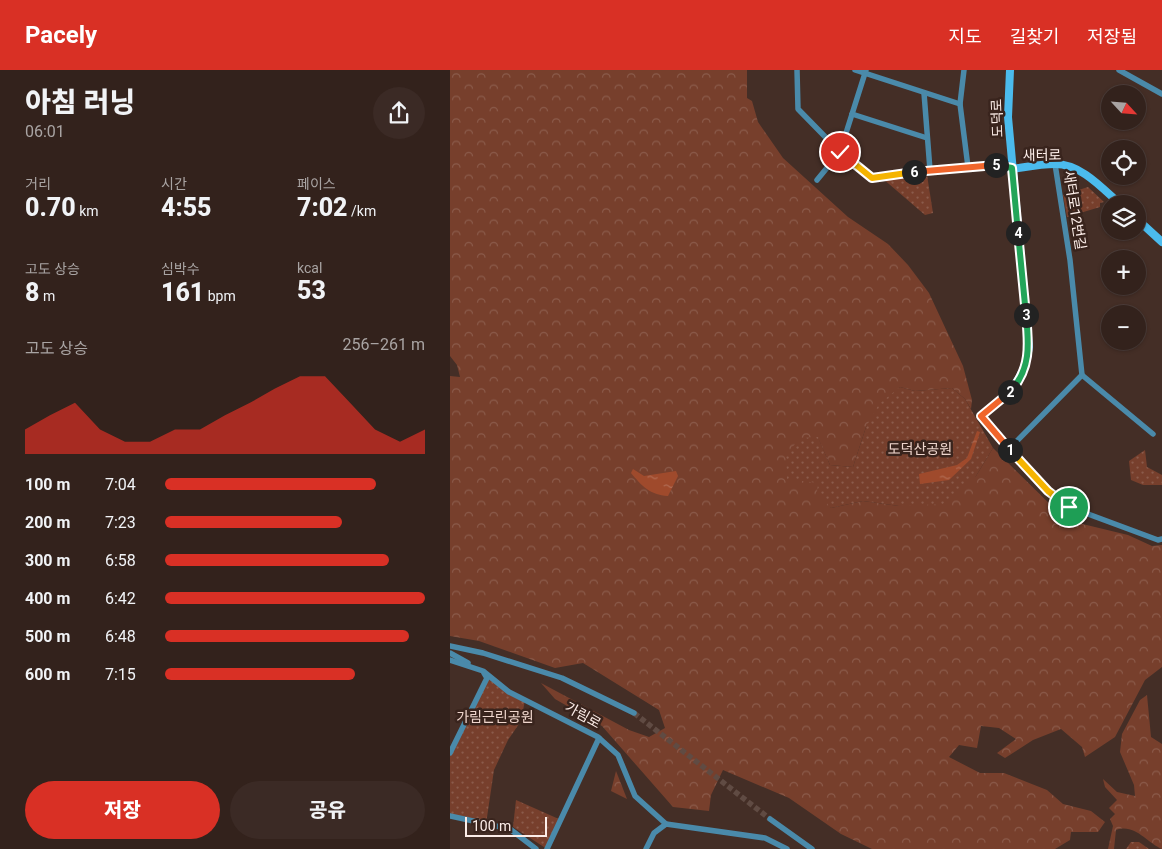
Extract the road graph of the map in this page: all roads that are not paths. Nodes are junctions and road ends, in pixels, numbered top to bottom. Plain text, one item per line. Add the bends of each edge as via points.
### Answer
1 (797, 70) edge
2 (855, 70) edge
3 (964, 70) edge
4 (1010, 70) edge
5 (1119, 70) edge
6 (865, 71) edge
7 (924, 93) junction
8 (1162, 94) edge
9 (960, 104) junction
10 (852, 114) junction
11 (927, 138) junction
12 (840, 152) junction
13 (1055, 164) junction
14 (968, 167) junction
15 (1012, 168) junction
16 (930, 170) junction
17 (817, 180) dead end
18 (1109, 195) edge
19 (1146, 227) edge
20 (1162, 242) edge
21 (1082, 375) junction
22 (981, 416) joint
23 (1153, 434) dead end
24 (1009, 449) junction
25 (1162, 539) edge
26 (450, 646) edge
27 (450, 654) edge
28 (450, 660) edge
29 (483, 671) junction
30 (634, 713) tunnel mouth
31 (599, 738) junction
32 (450, 753) edge
33 (450, 816) edge
34 (770, 819) tunnel mouth
35 (666, 824) junction
36 (537, 848) edge
37 (547, 849) edge
38 (646, 849) edge
39 (787, 849) edge
40 (812, 849) edge

1 - 12 street via 798,109
2 - 6 street
3 - 9 street
4 - 15 street, 도덕로 via 1008,117
5 - 8 street
6 - 7 street
6 - 10 street
7 - 9 street
7 - 11 street
9 - 14 street
10 - 11 street
10 - 12 street
11 - 16 street
12 - 16 street via 872,178
12 - 17 street
13 - 15 street, 새터로
13 - 18 street, 새터로 via 1088,177
13 - 21 street, 새터로12번길 via 1070,260
14 - 15 street via 1002,165
14 - 16 street
15 - 22 street, 도덕로 via 1029,352 1020,378 1011,391
19 - 20 street
21 - 23 street
21 - 24 street
22 - 24 street
24 - 25 street via 1048,491 1069,507
26 - 30 street via 562,678
27 - 29 street
28 - 29 street
29 - 31 street, 가림로 via 509,692
29 - 32 street via 487,678
31 - 35 street, 가림로 via 618,754 635,796
31 - 37 street
33 - 36 street via 510,829
34 - 40 street
35 - 38 street via 654,833
35 - 39 street via 765,838

